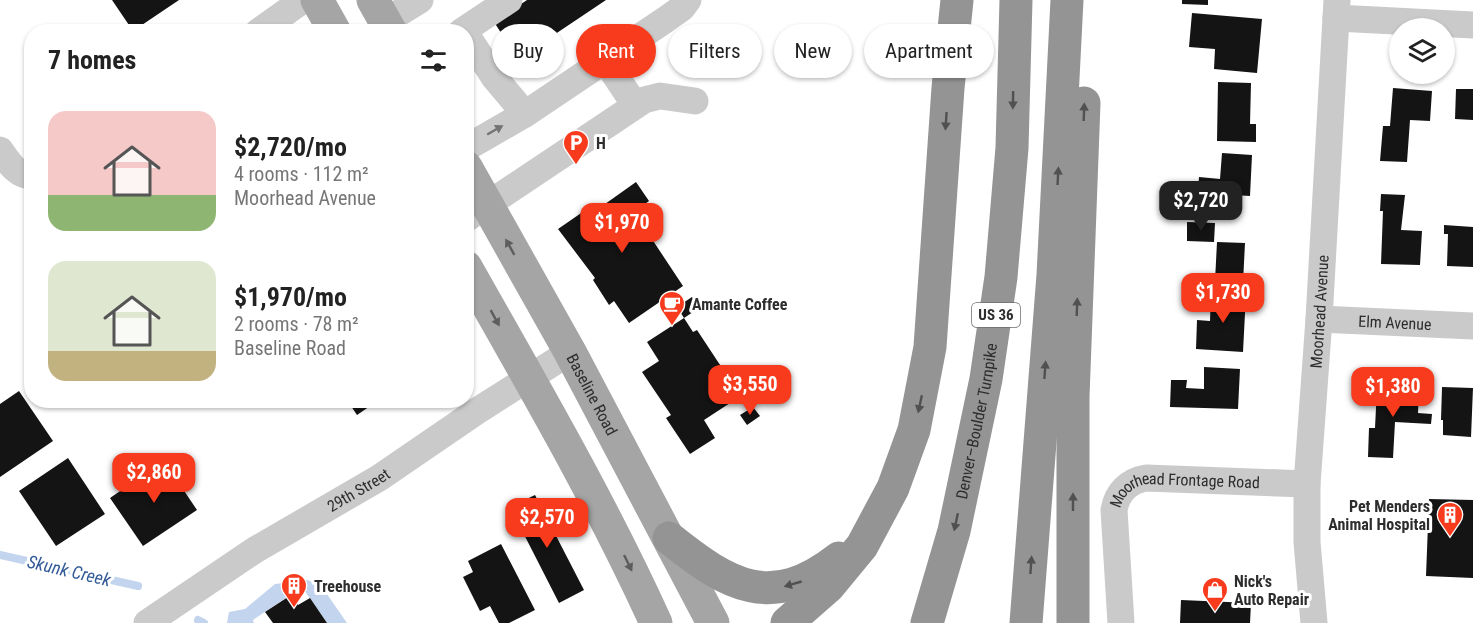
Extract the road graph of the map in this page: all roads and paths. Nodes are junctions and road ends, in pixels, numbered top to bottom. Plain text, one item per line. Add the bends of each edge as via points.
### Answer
1 (303, 0) edge
2 (317, 0) edge
3 (420, 0) edge
4 (483, 0) edge
5 (509, 0) edge
6 (957, 0) edge
7 (1016, 0) edge
8 (1067, 0) edge
9 (1083, 0) edge
10 (673, 5) edge
11 (1337, 9) edge
12 (383, 18) edge
13 (269, 24) edge
14 (330, 24) edge
15 (468, 24) edge
16 (649, 24) edge
17 (474, 25) edge
18 (1473, 25) edge
19 (474, 47) edge
20 (578, 78) edge
21 (616, 78) edge
22 (695, 101) dead end
23 (634, 105) junction
24 (525, 114) junction
25 (474, 143) edge
26 (0, 150) edge
27 (24, 176) edge
28 (477, 213) edge
29 (474, 281) edge
30 (1319, 319) junction
31 (1473, 326) edge
32 (570, 352) junction
33 (528, 378) junction
34 (1307, 484) junction
35 (874, 526) junction
36 (669, 538) junction
37 (147, 623) edge
38 (656, 623) edge
39 (713, 623) edge
40 (786, 623) edge
41 (927, 623) edge
42 (1026, 623) edge
43 (1073, 623) edge
44 (1121, 623) edge
45 (1314, 623) edge

1 - 13 street
2 - 14 main road
3 - 12 street
4 - 15 street via 476,5
5 - 17 street
6 -> 35 highway via 924,388 900,470
7 -> 41 highway, Denver–Boulder Turnpike / US 36 via 1012,148 998,300 954,531
42 -> 8 highway via 1053,275
43 -> 9 highway via 1073,397 1084,104
10 - 16 street
11 - 18 street
11 - 30 street, Moorhead Avenue
19 - 24 street
20 - 24 street
21 - 23 street
22 - 23 street via 660,96
23 - 28 street
25 -> 24 street
26 - 27 street
32 -> 28 main road, Baseline Road
29 -> 33 main road
30 - 31 street, Elm Avenue
30 - 34 street, Moorhead Avenue
32 - 33 street, 29th Street
32 - 36 main road, Baseline Road
33 - 37 street, 29th Street
33 -> 38 main road via 612,531
34 - 44 street, Moorhead Frontage Road via 1146,478 1128,485 1115,502 1114,510
34 - 45 street, Moorhead Avenue
35 -> 36 highway via 818,573 772,588 721,576
35 - 40 highway via 843,571
36 - 39 main road, Baseline Road

